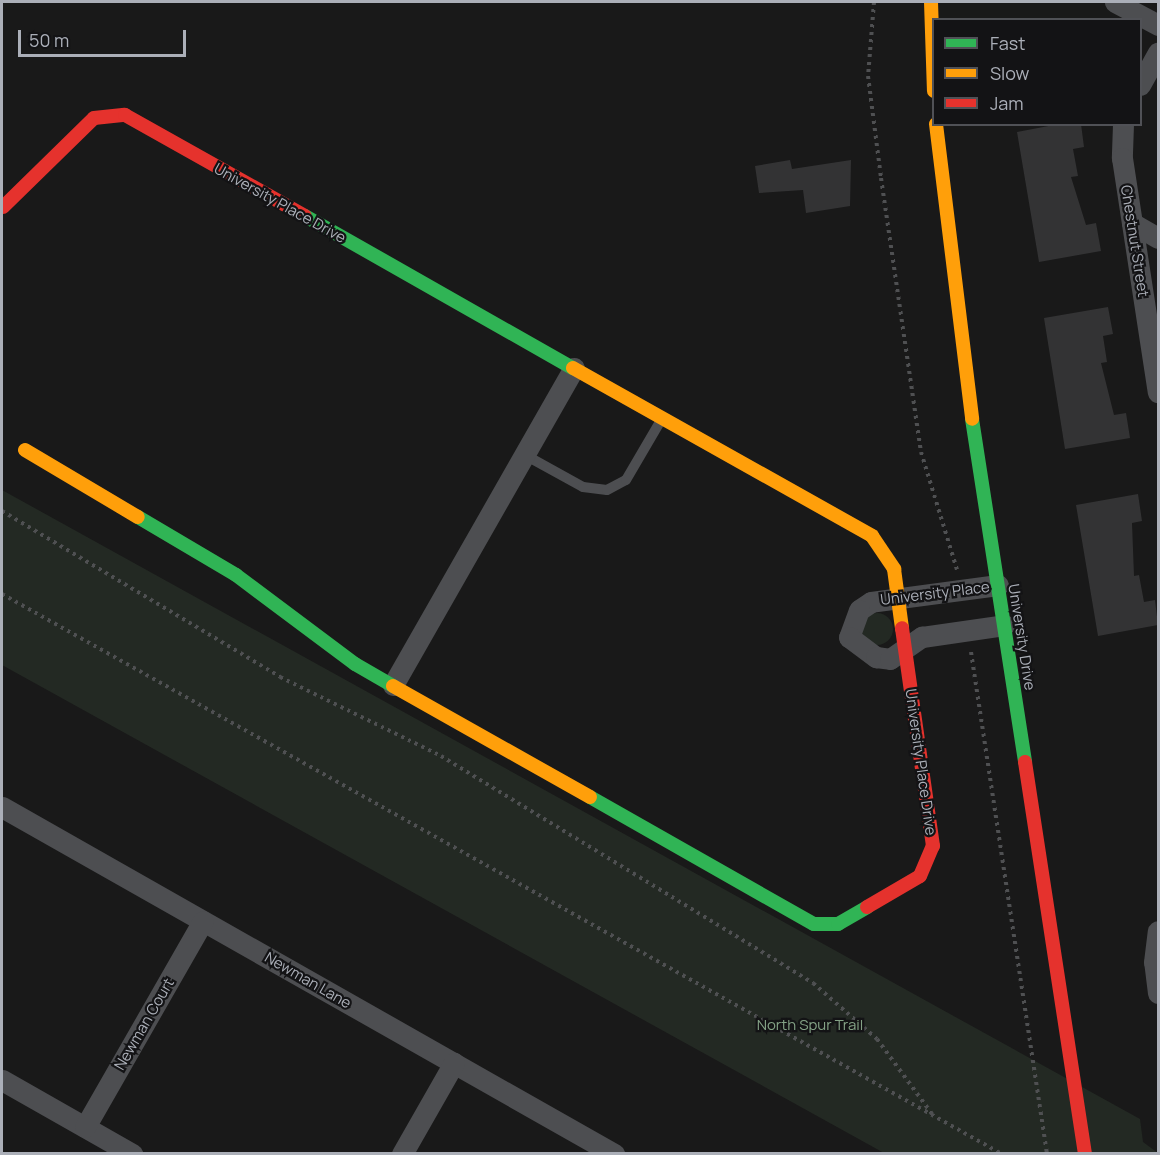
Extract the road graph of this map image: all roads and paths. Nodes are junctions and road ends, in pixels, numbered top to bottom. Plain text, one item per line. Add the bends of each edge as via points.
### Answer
1 (874, 2) edge
2 (931, 2) edge
3 (1116, 2) edge
4 (1158, 26) edge
5 (932, 46) edge
6 (1158, 53) edge
7 (1142, 81) edge
8 (936, 126) edge
9 (1123, 126) edge
10 (3, 207) dead end
11 (1132, 223) junction
12 (1158, 238) edge
13 (574, 368) junction
14 (1158, 392) edge
15 (662, 418) junction
16 (25, 450) dead end
17 (525, 454) junction
18 (2, 511) edge
19 (998, 585) junction
20 (961, 591) junction
21 (2, 594) edge
22 (898, 599) junction
23 (1004, 625) junction
24 (967, 631) junction
25 (904, 649) junction
26 (393, 685) junction
27 (2, 807) edge
28 (203, 921) junction
29 (1158, 931) edge
30 (1158, 993) edge
31 (454, 1063) junction
32 (2, 1080) edge
33 (932, 1114) junction
34 (85, 1127) junction
35 (132, 1154) edge
36 (402, 1154) edge
37 (614, 1154) edge
38 (1002, 1154) edge
39 (1047, 1154) edge
40 (1085, 1154) edge

1 - 20 path via 868,76 921,452
2 - 5 street
3 - 4 street
6 - 7 street
8 - 19 street, University Drive via 953,294
9 - 11 street, Chestnut Street via 1122,158
10 - 13 street, University Place Drive via 94,118 116,112
11 - 12 street
11 - 14 street, Chestnut Street
13 - 15 street, University Place Drive
13 - 17 street
15 - 17 lane via 626,480 607,490 583,487
15 - 22 street, University Place Drive via 876,540 892,563
16 - 26 street, University Place Drive via 236,575 319,640
17 - 26 street
18 - 33 path via 280,677 441,756 813,983 877,1039
19 - 20 street, University Place
19 - 23 street, University Drive
20 - 22 street, University Place
21 - 33 path
22 - 25 street, University Place Drive
22 - 25 street, University Place via 863,606 849,637 881,659
23 - 24 street, University Place
23 - 40 street, University Drive
24 - 25 street, University Place via 922,637
24 - 39 path
25 - 26 street, University Place Drive via 932,859 920,876 830,926 807,921
27 - 28 street, Newman Lane
28 - 31 street, Newman Lane
28 - 34 street, Newman Court
29 - 30 street via 1154,962
31 - 36 street
31 - 37 street, Newman Lane
32 - 34 street
33 - 38 path
34 - 35 street

